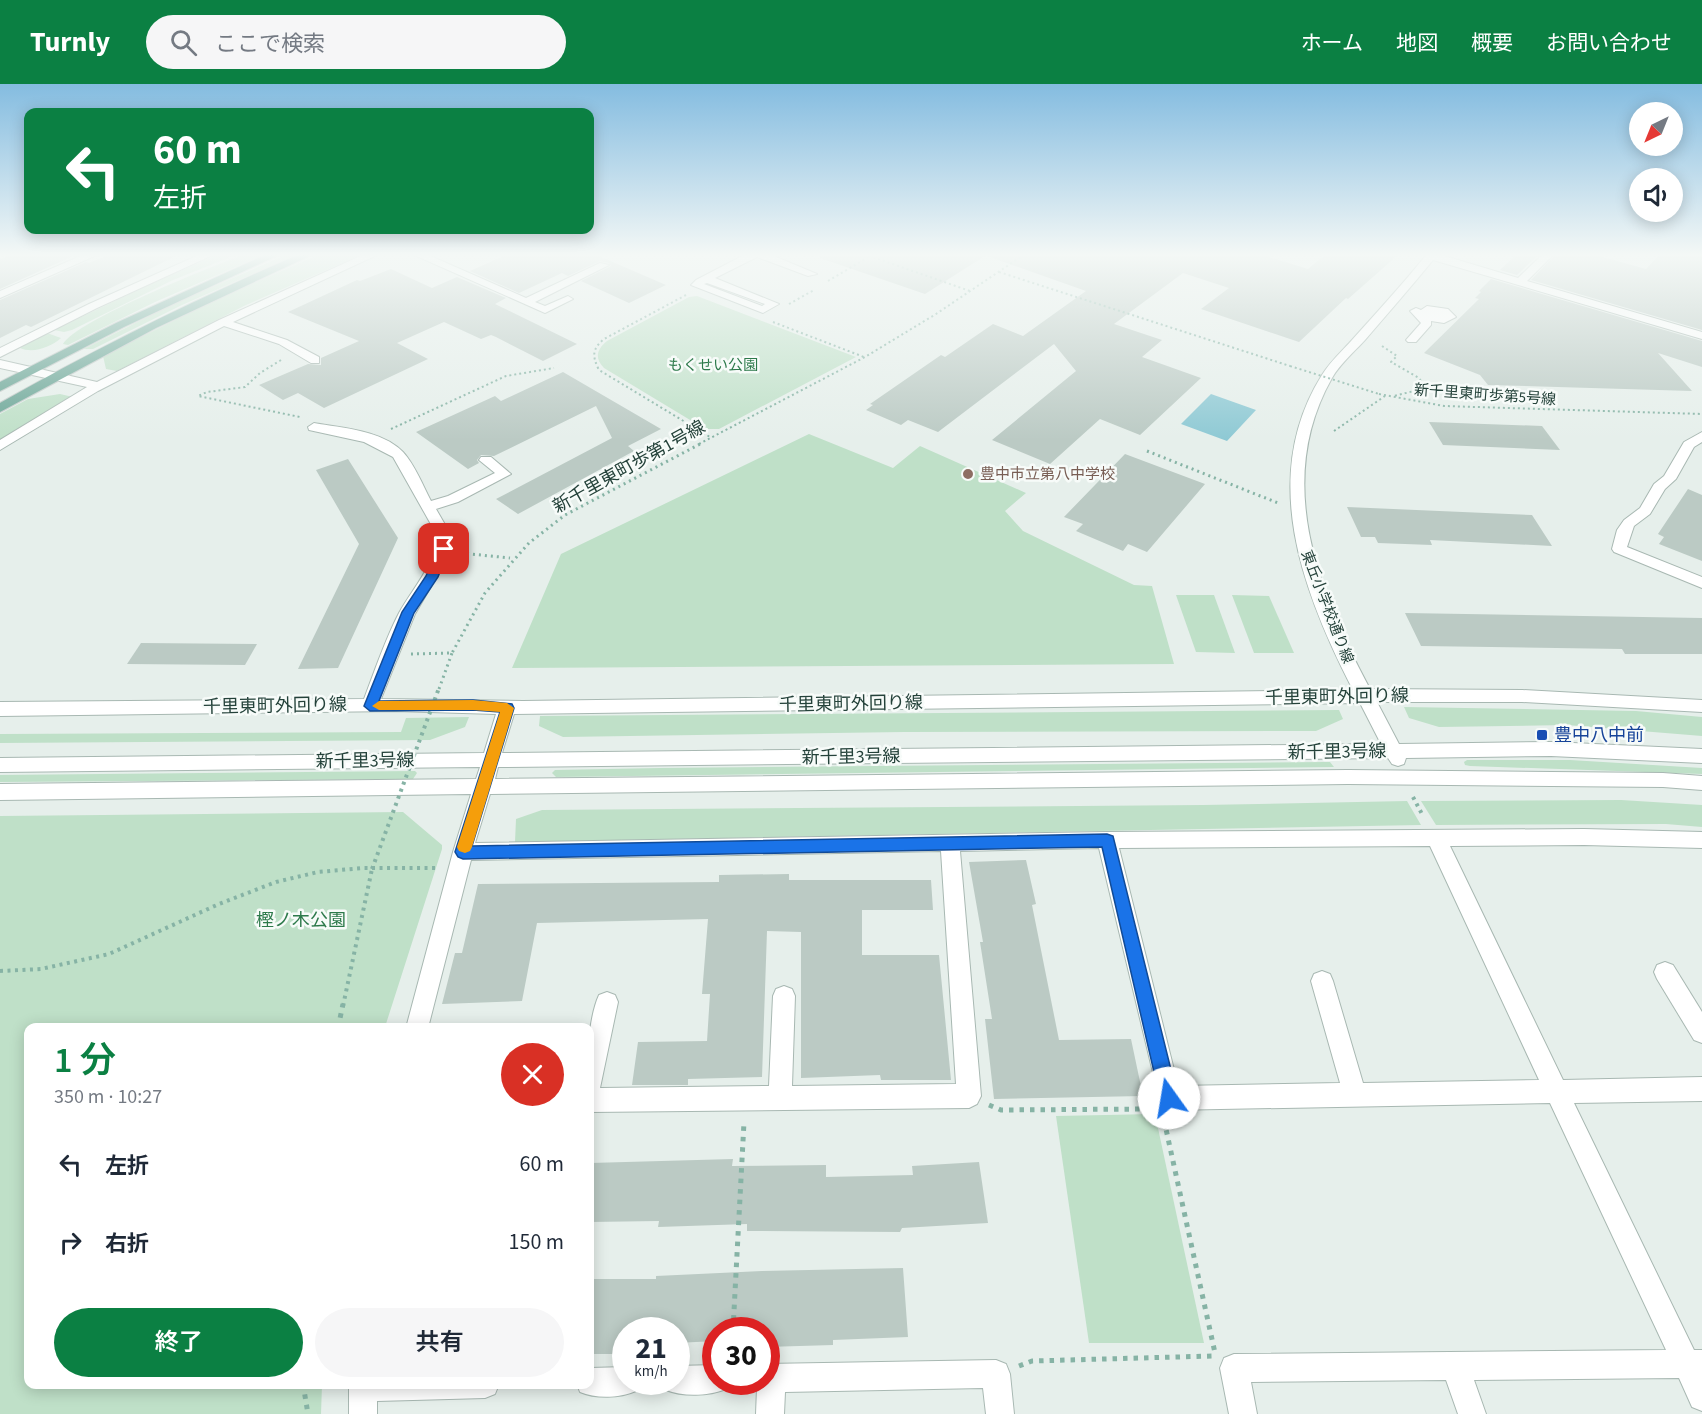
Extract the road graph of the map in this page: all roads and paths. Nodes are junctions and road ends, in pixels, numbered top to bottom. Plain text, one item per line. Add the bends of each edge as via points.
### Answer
1 (73, 316) edge
2 (138, 316) edge
3 (171, 316) edge
4 (234, 316) edge
5 (647, 316) edge
6 (931, 316) edge
7 (1135, 316) edge
8 (1380, 316) edge
9 (1421, 316) edge
10 (1431, 316) edge
11 (1648, 316) edge
12 (765, 318) dead end
13 (224, 321) junction
14 (1427, 323) junction
15 (1702, 336) edge
16 (1412, 340) dead end
17 (1382, 346) dead end
18 (0, 353) edge
19 (865, 357) junction
20 (315, 360) dead end
21 (0, 364) edge
22 (554, 368) dead end
23 (31, 370) junction
24 (56, 375) junction
25 (100, 386) junction
26 (0, 387) edge
27 (1385, 396) junction
28 (1390, 397) junction
29 (0, 408) edge
30 (1702, 414) edge
31 (314, 427) dead end
32 (387, 430) dead end
33 (1334, 430) dead end
34 (1702, 436) edge
35 (711, 437) junction
36 (0, 446) edge
37 (1147, 451) dead end
38 (486, 460) dead end
39 (1282, 504) dead end
40 (429, 506) junction
41 (1702, 583) edge
42 (452, 653) junction
43 (427, 654) dead end
44 (1364, 696) junction
45 (370, 706) junction
46 (1702, 706) edge
47 (507, 708) junction
48 (0, 709) edge
49 (1394, 751) junction
50 (1702, 756) edge
51 (492, 760) junction
52 (0, 765) edge
53 (1407, 777) junction
54 (1702, 783) edge
55 (483, 788) junction
56 (0, 792) edge
57 (1107, 840) junction
58 (1437, 840) junction
59 (1702, 840) edge
60 (950, 843) junction
61 (463, 852) junction
62 (441, 868) dead end
63 (372, 869) junction
64 (0, 972) edge
65 (1665, 972) dead end
66 (1322, 981) dead end
67 (784, 996) dead end
68 (607, 1002) dead end
69 (339, 1023) edge
70 (418, 1023) edge
71 (1702, 1032) edge
72 (594, 1065) edge
73 (1702, 1089) edge
74 (1556, 1090) junction
75 (1355, 1095) junction
76 (969, 1096) junction
77 (745, 1098) junction
78 (780, 1098) junction
79 (594, 1100) edge
80 (1165, 1104) junction
81 (734, 1317) edge
82 (1694, 1364) edge
83 (1455, 1365) junction
84 (996, 1374) junction
85 (780, 1378) edge
86 (612, 1381) edge
87 (594, 1382) edge
88 (304, 1389) edge
89 (430, 1389) edge
90 (363, 1395) edge
91 (769, 1395) edge
92 (1702, 1397) edge
93 (308, 1414) edge
94 (770, 1414) edge
95 (1000, 1414) edge
96 (1243, 1414) edge
97 (1472, 1414) edge

1 - 18 street
2 - 23 main road
3 - 24 main road
4 - 13 street
5 - 35 path via 604,339 595,347 593,359 599,370
6 - 19 path, 新千里東町歩第1号線
7 - 27 path, 新千里東町歩第5号線, bridge
8 - 44 street, 東丘小学校通り線 via 1328,375 1308,415 1298,455 1297,507 1304,552
9 - 14 street
10 - 14 street via 1444,320
11 - 15 street via 1681,325
12 - 19 path
13 - 20 street via 283,342
13 - 25 street
14 - 16 street
17 - 28 path via 1397,356 1390,362 1423,384 1414,392
19 - 35 path, 新千里東町歩第1号線
21 - 23 street
22 - 32 path via 506,376
23 - 24 street
23 - 26 main road
24 - 25 street
24 - 29 main road
25 - 36 street
27 - 28 path, 新千里東町歩第5号線
27 - 33 path
28 - 30 path, 新千里東町歩第5号線 via 1451,407
31 - 40 street via 387,446 398,455
34 - 41 street via 1689,445 1645,511 1629,523 1619,549
35 - 42 path, 新千里東町歩第1号線 via 577,508 532,540 511,558 484,592
37 - 39 path
38 - 40 street via 504,474
40 - 45 street via 444,535 444,549 432,577 408,612
42 - 43 path
42 - 63 path, 新千里東町歩第1号線, bridge
44 - 46 street, 千里東町外回り線 via 1575,697
44 - 47 street, 千里東町外回り線
44 - 49 street, 東丘小学校通り線
45 - 47 street, 千里東町外回り線
45 - 48 street, 千里東町外回り線
47 - 51 street
49 - 50 street, 新千里3号線 via 1551,749
49 - 51 street, 新千里3号線
49 - 53 street, 東丘小学校通り線
51 - 52 street, 新千里3号線
51 - 55 street
53 - 54 street, 新千里3号線
53 - 55 street, 新千里3号線
55 - 56 street, 新千里3号線
55 - 61 street
57 - 58 street
57 - 60 street
57 - 80 street
58 - 59 street
58 - 74 street
60 - 61 street
60 - 76 street
61 - 70 street
62 - 63 path
63 - 64 path via 318,872 276,882 219,903 110,954 41,969
63 - 69 path, 新千里東町歩第1号線
65 - 71 street
66 - 75 street
67 - 78 street
68 - 72 street
73 - 74 street
74 - 75 street
74 - 82 street
75 - 80 street
76 - 78 street
76 - 80 path via 1001,1110
77 - 78 street
77 - 79 street
77 - 81 path
80 - 84 path via 1216,1356 1032,1361
82 - 83 street
82 - 92 street
83 - 96 street via 1233,1368
83 - 97 street
84 - 85 street
84 - 95 street
86 - 87 street
88 - 93 path
89 - 90 street
91 - 94 street

